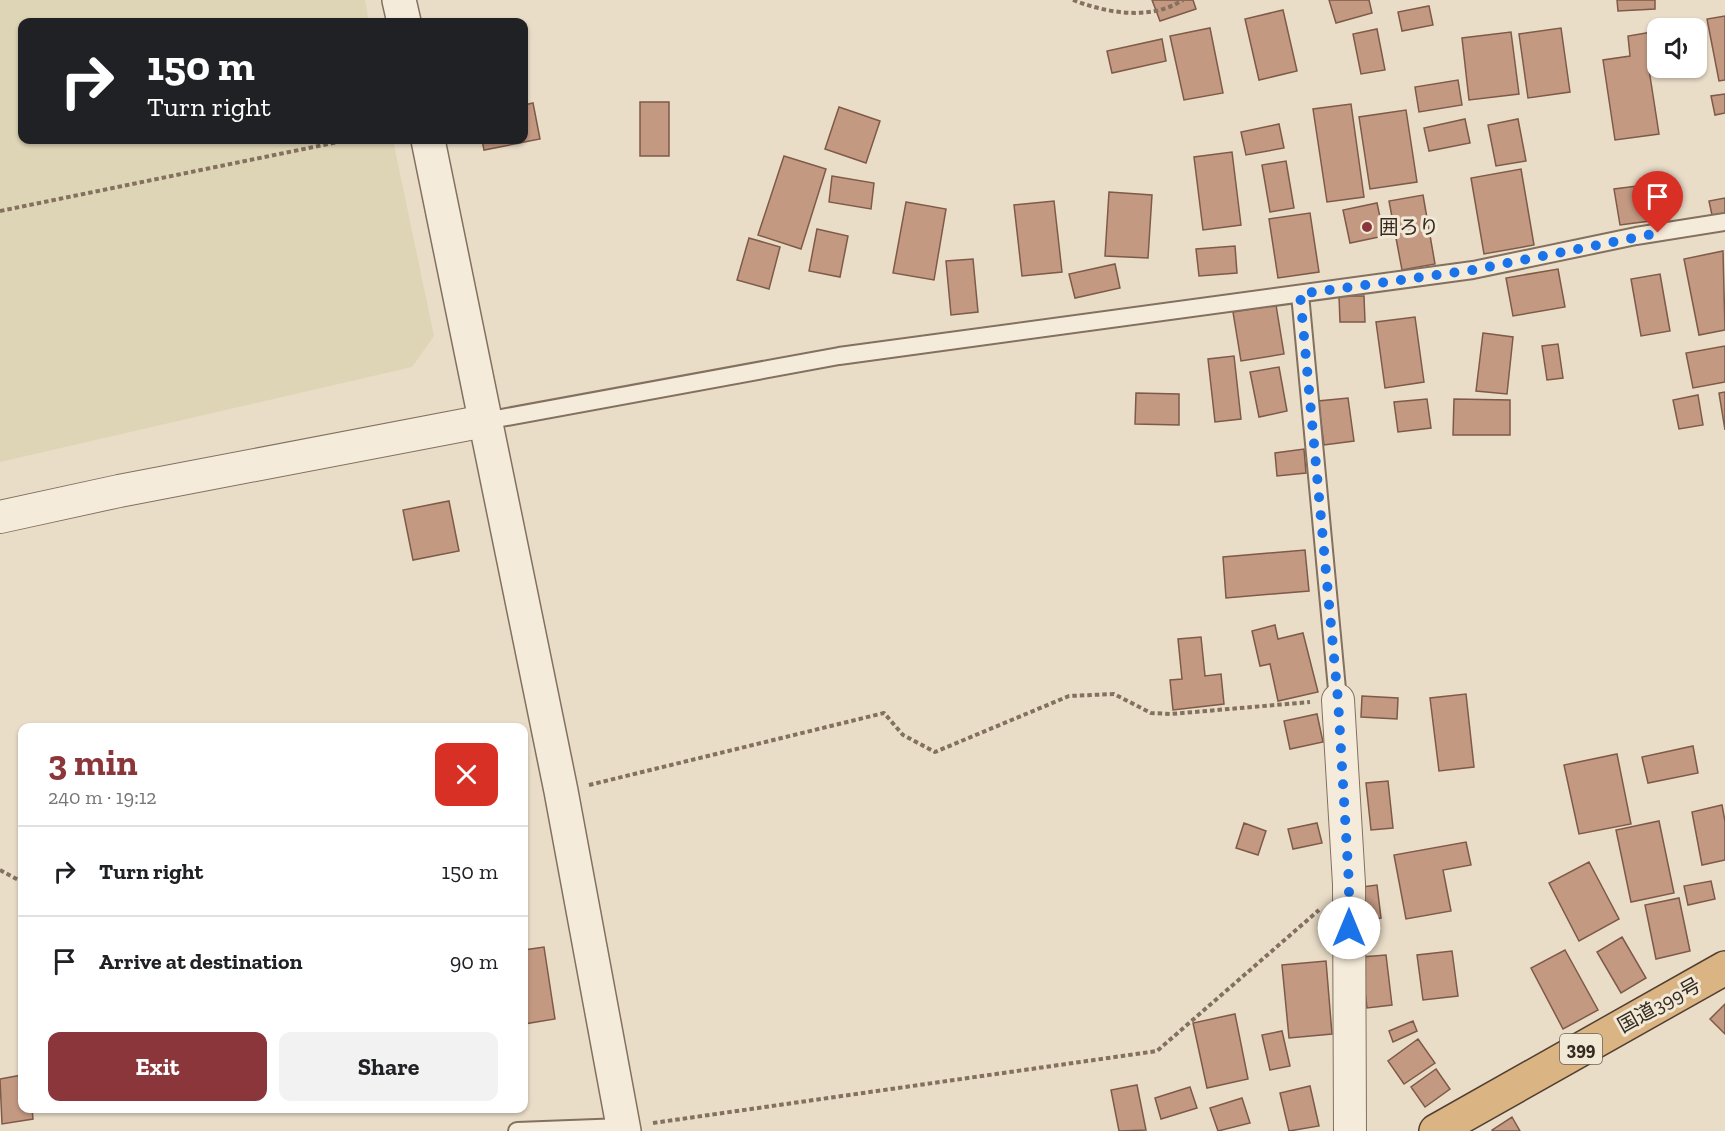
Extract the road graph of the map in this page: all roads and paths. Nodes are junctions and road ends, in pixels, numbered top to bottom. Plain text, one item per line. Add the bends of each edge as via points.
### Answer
1 (399, 0) edge
2 (1073, 0) edge
3 (1183, 0) edge
4 (403, 18) edge
5 (328, 144) edge
6 (429, 144) edge
7 (0, 211) edge
8 (1725, 222) edge
9 (1300, 294) junction
10 (485, 421) junction
11 (0, 517) edge
12 (1338, 700) junction
13 (561, 791) junction
14 (0, 870) edge
15 (18, 880) edge
16 (1349, 884) junction
17 (1725, 968) edge
18 (623, 1129) edge
19 (517, 1131) edge
20 (1350, 1131) edge
21 (1436, 1131) edge

1 - 4 street
2 - 3 path via 1131,15 1174,6
5 - 7 path
6 - 10 street
8 - 9 lane via 1473,270
9 - 10 lane via 839,356
9 - 12 lane
10 - 11 street
10 - 13 street
12 - 13 path via 1171,714 1151,713 1114,694 1070,696 935,752 903,735 884,713
12 - 16 street
13 - 18 street
14 - 15 path
16 - 18 path via 1157,1051
16 - 20 street
17 - 21 highway, 国道399号 / 399
18 - 19 lane

